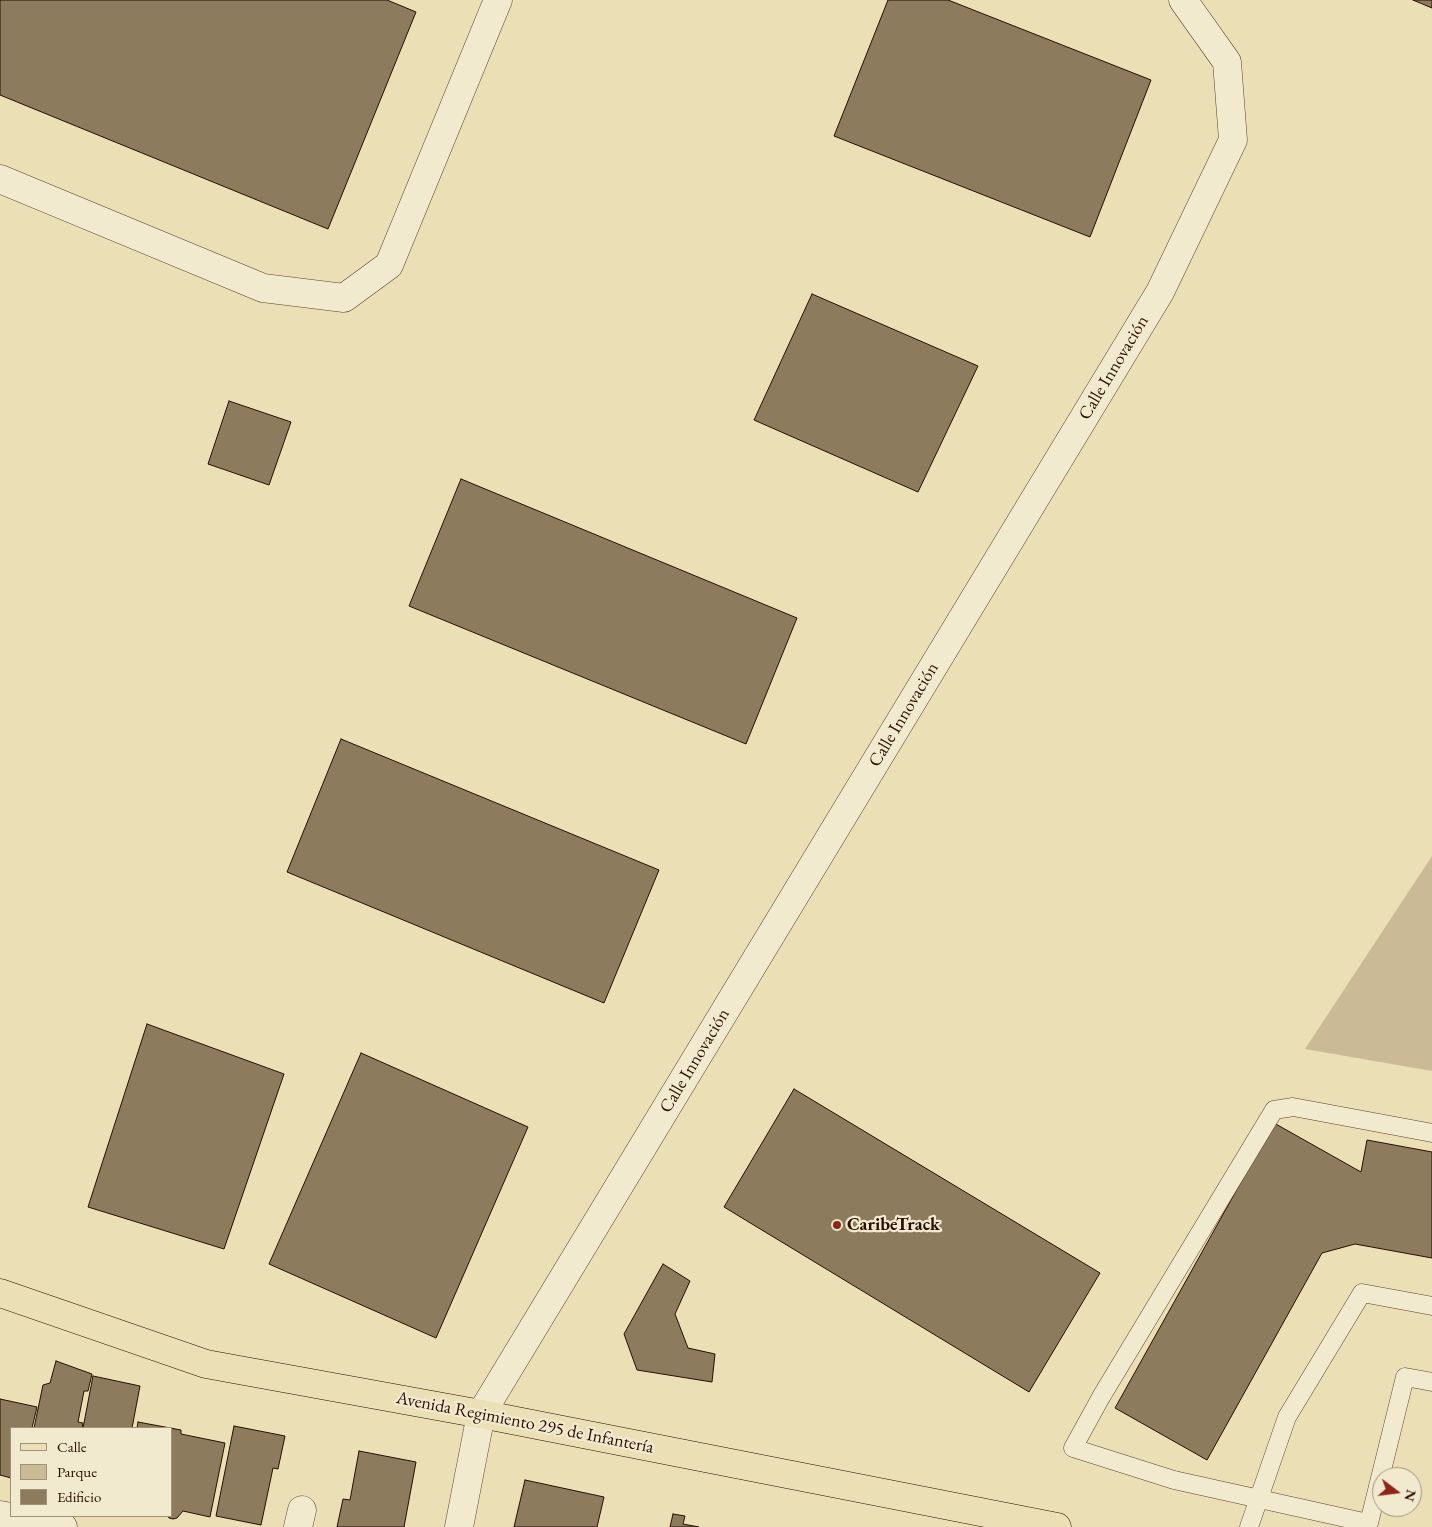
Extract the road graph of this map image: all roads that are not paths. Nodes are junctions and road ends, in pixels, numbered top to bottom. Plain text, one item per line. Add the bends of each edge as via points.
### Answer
1 (498, 0) edge
2 (1183, 0) edge
3 (0, 179) edge
4 (1432, 1132) edge
5 (0, 1293) edge
6 (1432, 1306) edge
7 (1432, 1382) edge
8 (481, 1414) junction
9 (1258, 1499) junction
10 (10, 1517) edge
11 (1368, 1525) edge
12 (63, 1527) edge
13 (459, 1527) edge
14 (1057, 1527) edge
15 (1249, 1527) edge

1 - 3 street via 388,265 344,298 263,288
2 - 8 street, Calle Innovación via 1227,62 1233,140 1160,292
4 - 9 lane via 1294,1107 1274,1110 1073,1448 1174,1480
5 - 8 main road, Avenida Regimiento 295 de Infantería via 206,1364
6 - 9 lane via 1362,1293 1287,1418
7 - 11 lane via 1406,1377
8 - 13 street
8 - 14 main road, Avenida Regimiento 295 de Infantería
9 - 11 lane
9 - 15 lane
10 - 12 street

